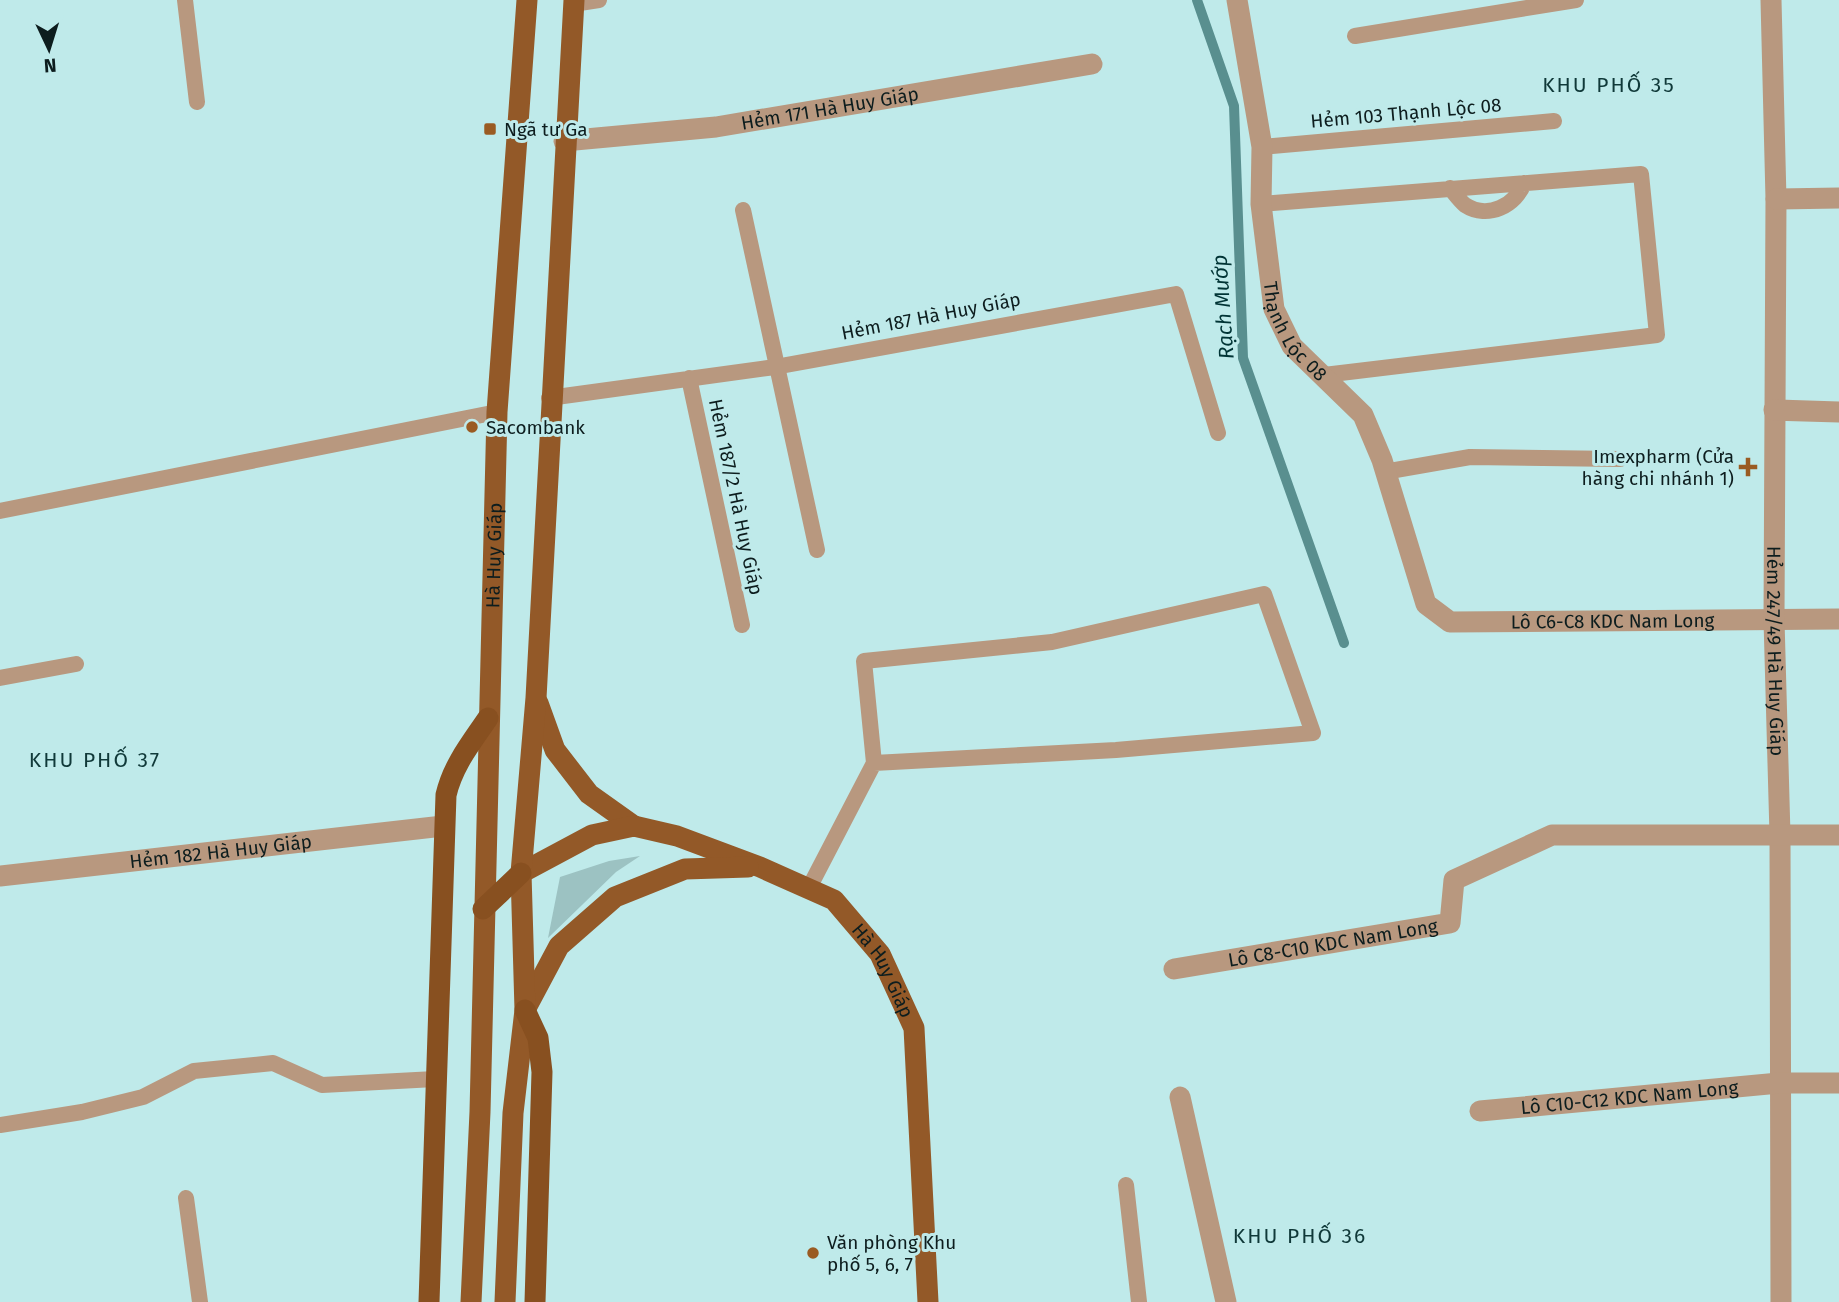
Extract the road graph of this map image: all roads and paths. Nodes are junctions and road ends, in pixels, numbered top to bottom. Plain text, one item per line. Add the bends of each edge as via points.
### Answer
1 (185, 0) edge
2 (527, 0) edge
3 (599, 0) edge
4 (1237, 0) edge
5 (1576, 0) edge
6 (1770, 0) edge
7 (573, 2) edge
8 (1355, 36) dead end
9 (1092, 64) dead end
10 (197, 102) dead end
11 (1554, 121) dead end
12 (564, 141) junction
13 (1262, 147) junction
14 (1524, 183) junction
15 (1450, 188) junction
16 (1839, 198) edge
17 (1776, 199) junction
18 (1261, 204) junction
19 (743, 210) dead end
20 (775, 367) junction
21 (1324, 375) junction
22 (689, 379) junction
23 (550, 398) junction
24 (1774, 411) junction
25 (497, 412) junction
26 (1839, 412) edge
27 (1218, 433) dead end
28 (1620, 459) dead end
29 (1384, 472) junction
30 (0, 511) edge
31 (817, 550) dead end
32 (1839, 619) edge
33 (1774, 620) junction
34 (1450, 622) joint
35 (742, 625) dead end
36 (76, 664) dead end
37 (0, 678) edge
38 (536, 698) junction
39 (488, 718) junction
40 (874, 763) junction
41 (443, 826) junction
42 (634, 826) junction
43 (1780, 835) junction
44 (1839, 835) edge
45 (760, 867) junction
46 (522, 873) junction
47 (0, 876) edge
48 (809, 888) junction
49 (483, 909) junction
50 (1174, 969) dead end
51 (525, 1010) junction
52 (435, 1079) junction
53 (1779, 1083) junction
54 (1839, 1083) edge
55 (1180, 1097) dead end
56 (1480, 1111) dead end
57 (0, 1125) edge
58 (1126, 1185) dead end
59 (186, 1198) dead end
60 (200, 1302) edge
61 (429, 1302) edge
62 (471, 1302) edge
63 (505, 1302) edge
64 (535, 1302) edge
65 (928, 1302) edge
66 (1139, 1302) edge
67 (1226, 1302) edge
68 (1781, 1302) edge

1 - 10 lane
2 - 25 main road, Hà Huy Giáp
3 - 7 lane
4 - 13 street, Thạnh Lộc 08
5 - 8 lane
6 - 17 street, Hẻm 247/49 Hà Huy Giáp
7 - 12 main road
9 - 12 street, Hẻm 171 Hà Huy Giáp via 716,127
11 - 13 lane, Hẻm 103 Thạnh Lộc 08
12 - 23 main road
13 - 18 street, Thạnh Lộc 08
14 - 15 lane
14 - 15 lane via 1511,203 1490,211 1466,206
14 - 21 lane via 1641,174 1657,335
15 - 18 lane
16 - 17 street
17 - 24 street, Hẻm 247/49 Hà Huy Giáp
18 - 21 street, Thạnh Lộc 08 via 1274,309 1292,346
19 - 20 lane
20 - 22 lane, Hẻm 187 Hà Huy Giáp
20 - 27 lane, Hẻm 187 Hà Huy Giáp via 1176,294
20 - 31 lane
21 - 29 street, Thạnh Lộc 08 via 1363,415
22 - 23 lane, Hẻm 187 Hà Huy Giáp
22 - 35 lane, Hẻm 187/2 Hà Huy Giáp
23 - 38 main road
24 - 26 street
24 - 33 street, Hẻm 247/49 Hà Huy Giáp
25 - 30 lane
25 - 39 main road, Hà Huy Giáp
28 - 29 lane via 1470,457
29 - 34 street, Thạnh Lộc 08 via 1426,604
32 - 33 street, Lô C6-C8 KDC Nam Long
33 - 34 street, Lô C6-C8 KDC Nam Long
33 - 43 street, Hẻm 247/49 Hà Huy Giáp
36 - 37 lane
38 - 42 main road via 555,750 580,783
38 - 46 main road
39 - 41 highway via 450,777
39 - 49 main road, Hà Huy Giáp
40 - 40 lane via 864,661 1052,642 1265,594 1313,733 1116,750
40 - 48 lane
41 - 47 street, Hẻm 182 Hà Huy Giáp
41 - 52 highway
42 - 45 main road, Hà Huy Giáp via 677,836
42 - 46 main road, Hà Huy Giáp via 592,835
43 - 44 street
43 - 50 street, Lô C8-C10 KDC Nam Long via 1552,835 1454,880 1450,923
43 - 53 street, Hẻm 247/49 Hà Huy Giáp
45 - 48 main road, Hà Huy Giáp
45 - 51 main road via 685,869 615,897 559,946
46 - 49 highway
46 - 51 main road
48 - 65 main road, Hà Huy Giáp via 834,900 880,954 914,1028
49 - 62 main road, Hà Huy Giáp
51 - 63 main road via 513,1113
51 - 64 highway via 538,1038 542,1072
52 - 57 lane via 322,1085 273,1062 194,1071 143,1097
52 - 61 highway
53 - 54 street, Lô C10-C12 KDC Nam Long
53 - 56 street, Lô C10-C12 KDC Nam Long
53 - 68 street, Hẻm 247/49 Hà Huy Giáp
55 - 67 street
58 - 66 lane
59 - 60 lane

